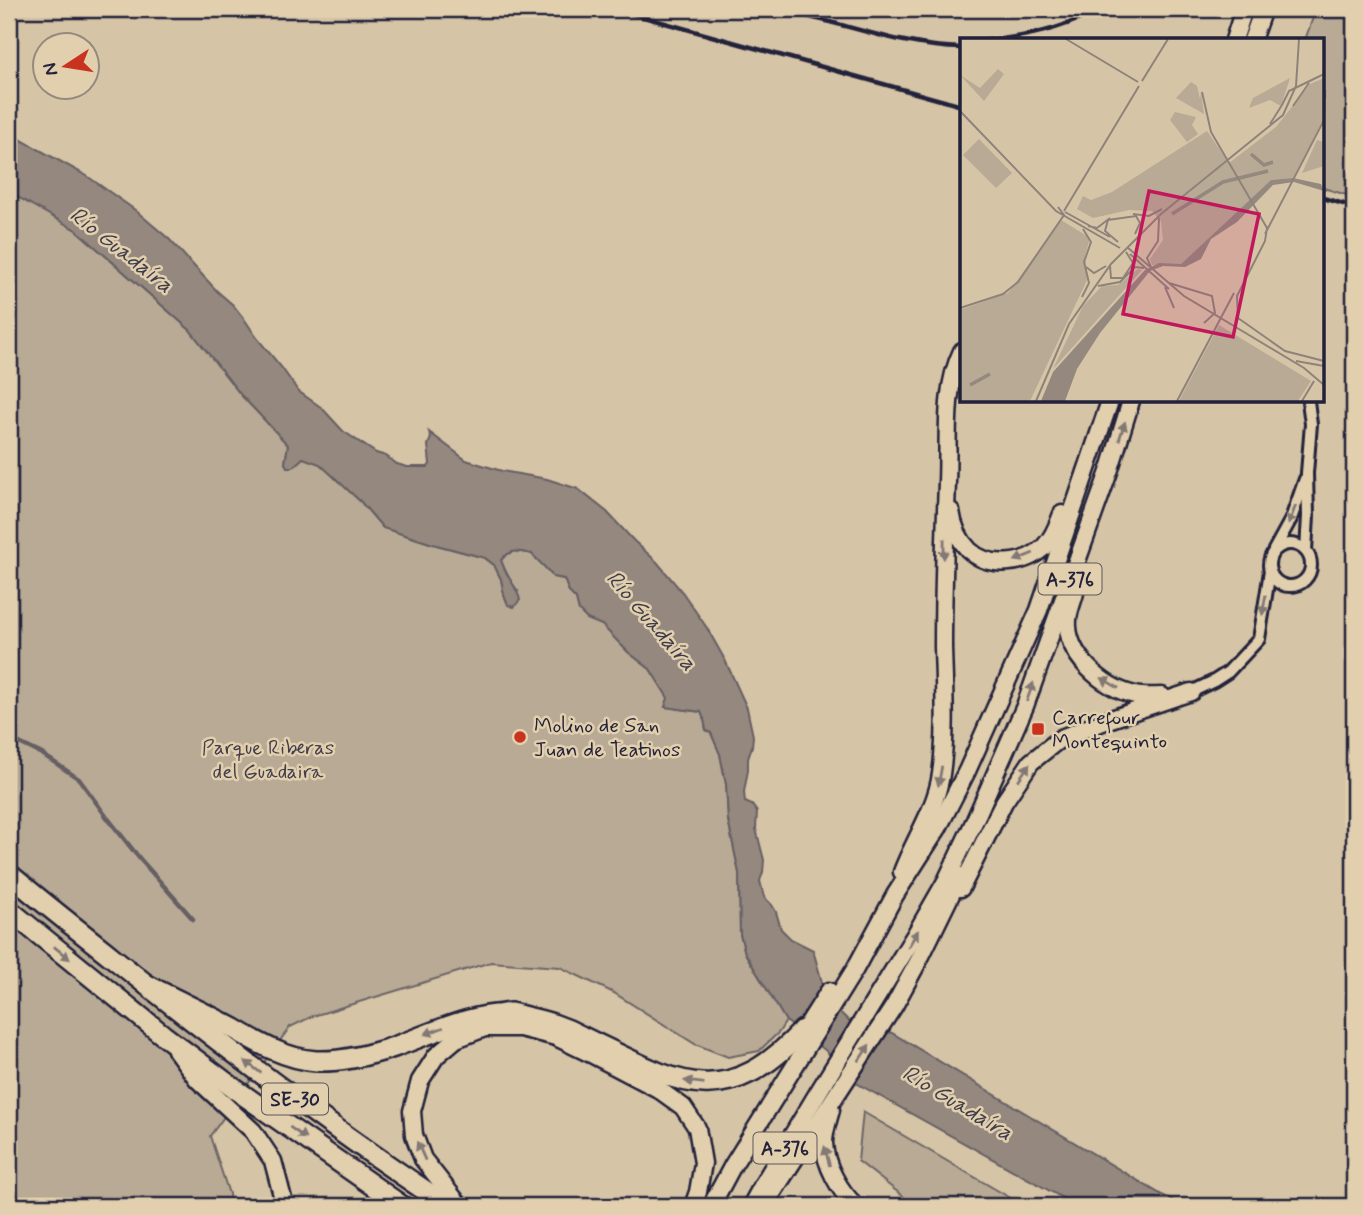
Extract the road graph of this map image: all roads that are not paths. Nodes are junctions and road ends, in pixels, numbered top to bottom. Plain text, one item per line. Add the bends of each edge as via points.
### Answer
1 (1244, 9) edge
2 (1263, 9) edge
3 (1235, 38) edge
4 (1253, 38) edge
5 (960, 355) edge
6 (1110, 402) edge
7 (1131, 402) edge
8 (1308, 402) edge
9 (1104, 417) junction
10 (1110, 469) junction
11 (1307, 473) junction
12 (947, 481) junction
13 (1306, 551) junction
14 (1272, 554) junction
15 (1270, 571) junction
16 (1191, 692) joint
17 (1175, 696) junction
18 (1004, 755) junction
19 (9, 874) edge
20 (895, 895) junction
21 (9, 910) edge
22 (919, 960) junction
23 (851, 966) junction
24 (147, 985) junction
25 (803, 1030) joint
26 (163, 1035) junction
27 (792, 1054) junction
28 (834, 1099) junction
29 (284, 1206) edge
30 (402, 1206) edge
31 (448, 1206) edge
32 (460, 1206) edge
33 (693, 1206) edge
34 (711, 1206) edge
35 (751, 1206) edge
36 (764, 1206) edge
37 (856, 1206) edge

1 - 3 main road
2 - 4 main road
5 - 12 main road via 952,380
6 - 9 main road, A-376
10 -> 7 main road, A-376
8 - 11 street
9 -> 12 main road via 1056,528 1044,547 1026,558 1002,563 970,550 955,528
9 - 20 main road, A-376 via 1040,610 1011,677 938,828
17 -> 10 main road via 1135,696 1107,683 1083,663 1074,648 1068,621
18 -> 10 main road, A-376
11 - 13 street
11 -> 14 street via 1291,519
12 -> 20 main road via 941,775
13 - 14 street via 1288,544
13 - 15 street via 1311,562 1309,575 1300,584 1276,582
14 - 15 street
15 -> 16 street via 1258,639 1228,671
16 - 17 main road
22 -> 17 main road via 1031,761 1061,738
18 - 22 main road via 987,816
35 -> 18 main road, A-376 via 946,881
19 - 24 highway, SE-30
20 - 23 main road, A-376
21 -> 26 highway, SE-30
28 -> 22 main road
23 - 25 main road
23 - 27 main road, A-376
27 -> 24 highway via 740,1078 692,1084 555,1023 511,1013 475,1017 345,1059 316,1061 288,1056
31 -> 24 highway, SE-30 via 332,1127
25 - 27 highway
26 - 29 main road via 198,1080 253,1130 273,1161
26 -> 30 highway, SE-30
27 - 34 main road, A-376
28 - 36 main road
37 -> 28 main road via 845,1197 831,1172 824,1144
32 -> 33 main road via 423,1159 412,1111 420,1081 436,1056 456,1039 485,1028 520,1028 556,1037 658,1089 683,1107 697,1128 703,1163

